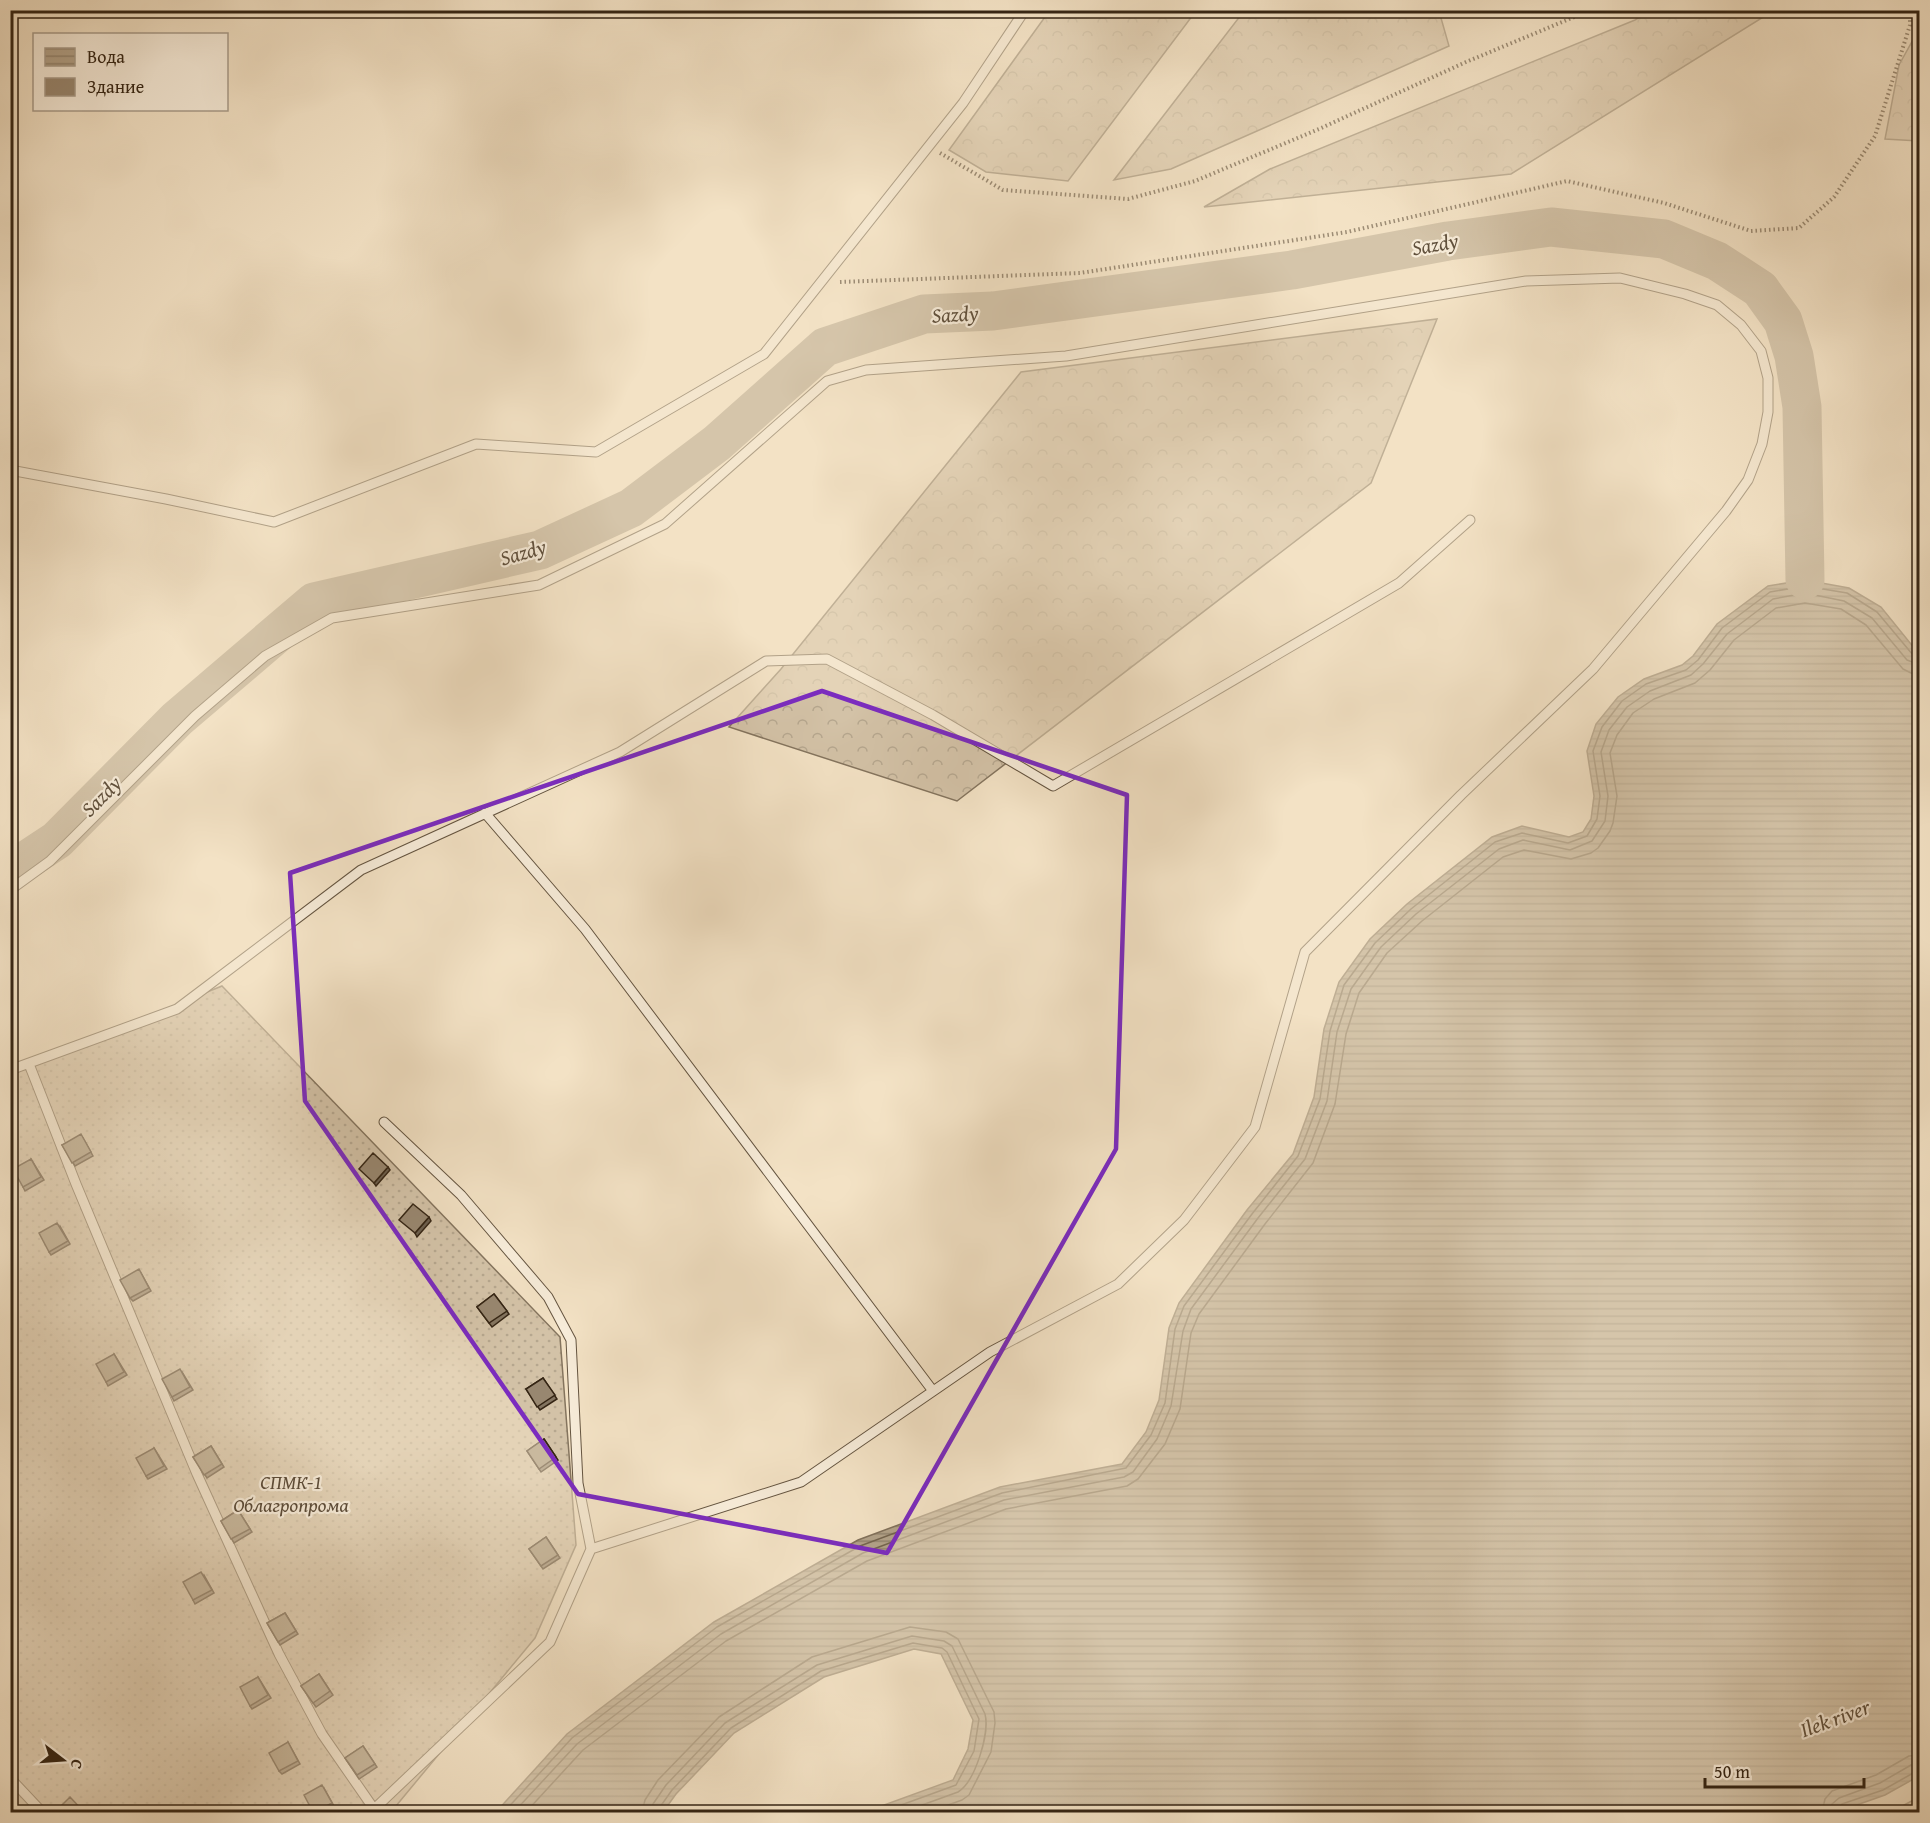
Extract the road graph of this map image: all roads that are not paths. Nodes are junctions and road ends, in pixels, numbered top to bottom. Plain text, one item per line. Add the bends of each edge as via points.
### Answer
1 (1025, 10) edge
2 (10, 470) edge
3 (1470, 520) dead end
4 (485, 813) junction
5 (10, 890) edge
6 (29, 1064) junction
7 (10, 1070) edge
8 (384, 1122) dead end
9 (933, 1391) junction
10 (591, 1549) junction
11 (10, 1778) edge
12 (373, 1811) edge
13 (42, 1812) edge

1 - 2 lane via 963,103 764,354 596,452 476,444 274,522
3 - 4 lane via 1399,584 1053,786 933,715 827,659 766,661 620,752
4 - 6 lane via 361,870 177,1009
4 - 9 lane via 585,929
5 - 9 lane via 50,861 195,716 265,656 332,618 539,585 665,524 827,381 866,370 1066,356 1526,281 1620,278 1717,305 1740,324 1761,351 1768,378 1768,412 1762,444 1748,480 1726,511 1593,669 1305,952 1255,1127 1184,1220 1118,1284 990,1352
6 - 7 lane
6 - 12 lane via 197,1474 274,1644 322,1734
8 - 10 lane via 461,1195 548,1297 571,1340 578,1483
9 - 10 lane via 801,1482
10 - 12 lane via 550,1642
11 - 13 lane

